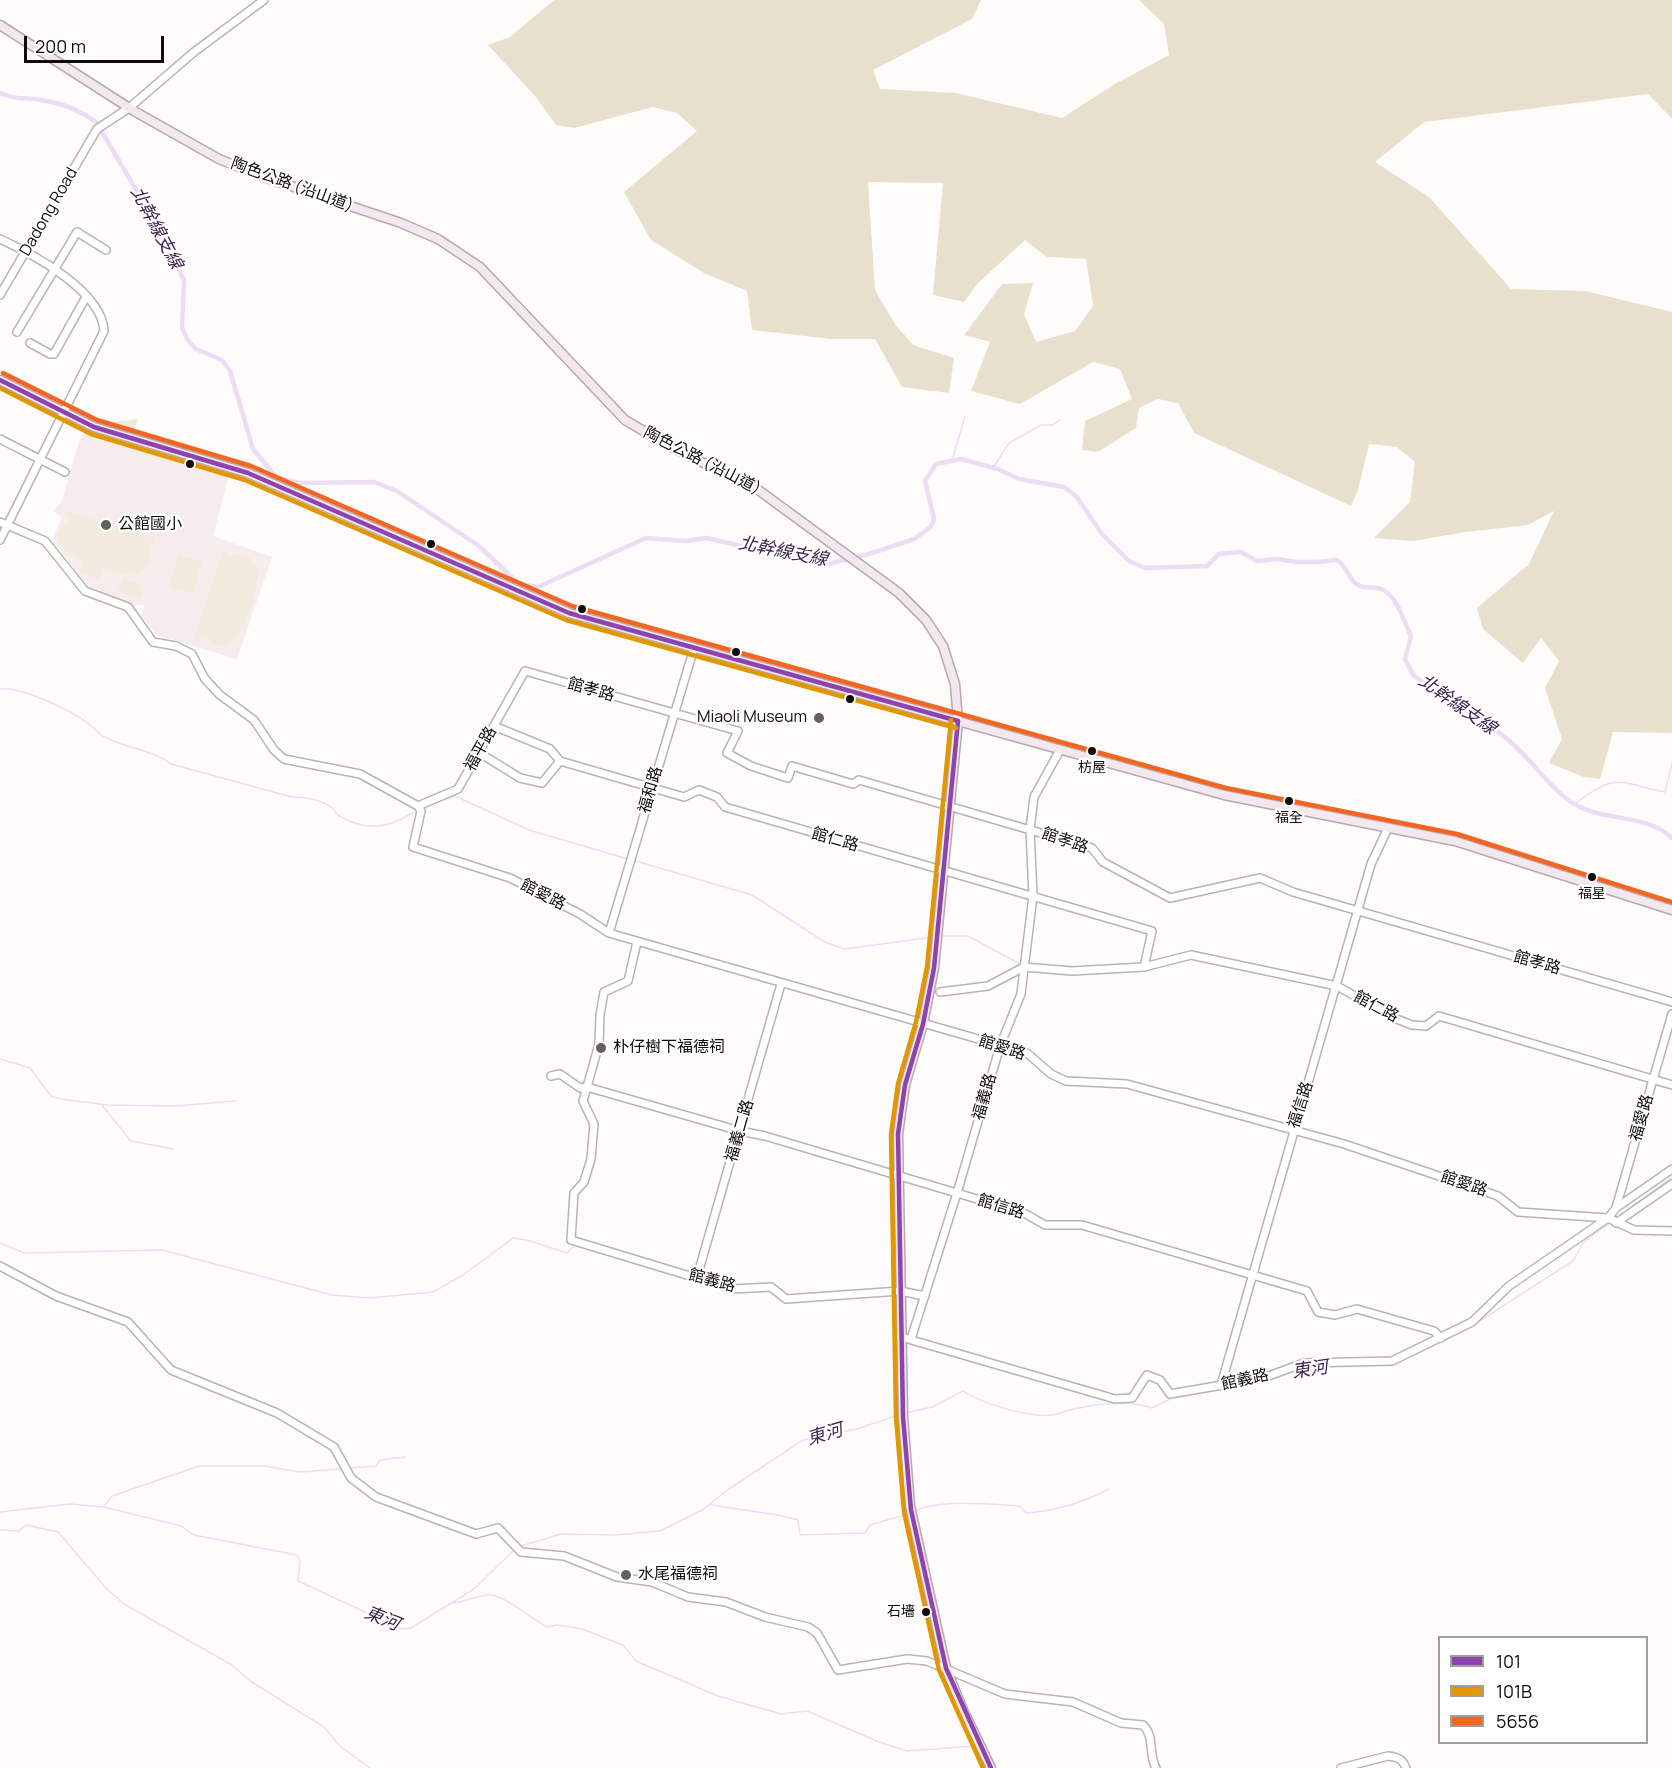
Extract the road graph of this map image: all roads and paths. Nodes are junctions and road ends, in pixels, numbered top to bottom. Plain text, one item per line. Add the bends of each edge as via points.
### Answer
1 (264, 0) edge
2 (0, 25) edge
3 (129, 108) junction
4 (0, 239) edge
5 (106, 250) dead end
6 (26, 252) junction
7 (54, 270) junction
8 (0, 296) edge
9 (86, 297) junction
10 (17, 332) dead end
11 (30, 343) dead end
12 (0, 380) edge
13 (64, 412) junction
14 (0, 439) edge
15 (40, 459) junction
16 (65, 472) dead end
17 (3, 524) edge
18 (0, 540) edge
19 (694, 648) junction
20 (525, 671) joint
21 (672, 712) junction
22 (958, 721) junction
23 (494, 726) junction
24 (1060, 750) junction
25 (478, 752) junction
26 (560, 761) junction
27 (652, 787) junction
28 (950, 805) junction
29 (418, 806) junction
30 (1388, 828) junction
31 (1030, 829) junction
32 (944, 871) junction
33 (1033, 896) junction
34 (1672, 910) edge
35 (1358, 911) junction
36 (609, 933) junction
37 (637, 942) junction
38 (1024, 967) junction
39 (1144, 967) junction
40 (781, 984) junction
41 (1337, 986) junction
42 (940, 992) dead end
43 (1672, 1002) edge
44 (1672, 1014) edge
45 (923, 1024) junction
46 (1000, 1046) junction
47 (551, 1076) dead end
48 (1654, 1078) junction
49 (1672, 1085) edge
50 (587, 1087) junction
51 (740, 1131) junction
52 (1292, 1131) junction
53 (1672, 1169) edge
54 (897, 1176) junction
55 (1672, 1184) edge
56 (957, 1193) junction
57 (1616, 1208) junction
58 (1608, 1218) junction
59 (1616, 1223) junction
60 (1672, 1230) edge
61 (0, 1266) edge
62 (1251, 1275) junction
63 (698, 1277) junction
64 (900, 1291) junction
65 (925, 1296) junction
66 (906, 1338) junction
67 (1441, 1338) junction
68 (1221, 1384) junction
69 (945, 1668) junction
70 (991, 1768) edge
71 (1156, 1768) edge
72 (1341, 1768) edge
73 (1406, 1768) edge

1 - 3 street, Dadong Road via 194,52
2 - 3 main road, 陶色公路 (沿山道)
3 - 6 street, Dadong Road via 98,129
3 - 22 main road, 陶色公路 (沿山道) via 219,159 401,223 450,246 480,267 624,420 757,489 899,593 935,633 951,667
4 - 6 street
5 - 7 street via 77,232
6 - 7 street
6 - 8 street, Dadong Road
7 - 9 street
7 - 10 street
9 - 11 street via 54,354
9 - 13 street via 96,306 104,330
12 - 13 main road
13 - 15 street
13 - 19 main road via 116,435 248,473 569,613
14 - 15 street
15 - 16 street
15 - 17 street
17 - 18 street
17 - 29 street via 45,541 85,591 128,607 153,642 192,654 204,679 254,720 284,759 360,774
19 - 21 street, 福和路
19 - 22 main road
20 - 21 street, 館孝路
20 - 23 street, 福平路
21 - 27 street, 福和路
21 - 28 street, 館孝路 via 738,732 727,753 751,766 788,778 792,766
22 - 24 main road
22 - 28 main road, 陶色公路 (沿山道)
23 - 25 street, 福平路
23 - 26 street, 館仁路 via 550,749
24 - 30 main road via 1243,800
24 - 31 street, 福義路 via 1034,797
25 - 26 street via 520,778 542,783
25 - 29 street, 福平路 via 458,789
26 - 27 street, 館仁路
27 - 32 street, 館仁路 via 684,797 699,790 717,797 726,807
27 - 36 street, 福和路
28 - 31 street, 館孝路
28 - 32 main road, 陶色公路 (沿山道)
29 - 36 street, 館愛路 via 421,810 413,847 510,878
30 - 34 main road via 1464,844
30 - 35 street, 福信路 via 1371,864
31 - 33 street, 福義路
31 - 35 street, 館孝路 via 1092,848 1103,862 1170,898 1260,878
32 - 33 street, 館仁路
32 - 45 main road, 陶色公路 (沿山道) via 934,968
33 - 38 street, 福義路
33 - 39 street, 館仁路 via 1152,931
35 - 41 street, 福信路
35 - 43 street, 館孝路
36 - 37 street, 館愛路
37 - 40 street, 館愛路
37 - 50 street via 628,981 604,992 599,1044
38 - 39 street, 館仁路 via 1072,971
38 - 42 street via 988,986
38 - 46 street, 福義路 via 1021,994
39 - 41 street, 館仁路 via 1191,955
40 - 45 street, 館愛路
40 - 51 street, 福義二路
41 - 48 street, 館仁路 via 1412,1025 1426,1026 1439,1016
41 - 52 street, 福信路
44 - 48 street, 福愛路
45 - 46 street, 館愛路
45 - 54 main road, 陶色公路 (沿山道) via 899,1117
46 - 52 street, 館愛路 via 1027,1053 1051,1074 1066,1081 1127,1084
46 - 56 street, 福義路
47 - 50 street, 館信路 via 560,1074 580,1088
48 - 49 street, 館仁路
48 - 57 street, 福愛路
50 - 51 street, 館信路
50 - 63 street, 館義路 via 584,1101 594,1124 591,1159 584,1182 574,1193 571,1240
51 - 54 street, 館信路
51 - 63 street, 福義二路
52 - 58 street, 館愛路 via 1344,1144 1498,1196 1518,1212
52 - 62 street, 福信路
53 - 57 street
54 - 56 street, 館信路
54 - 64 main road, 陶色公路 (沿山道)
55 - 59 street
56 - 62 street, 館信路 via 1024,1213 1045,1225 1082,1225
56 - 65 street, 福義路
57 - 58 street, 福愛路
58 - 59 street, 館愛路
58 - 67 street, 館義路 via 1509,1286 1472,1322
59 - 60 street, 館愛路 via 1634,1230
61 - 69 street via 56,1296 128,1322 171,1370 277,1413 334,1447 355,1482 376,1497 476,1534 498,1528 521,1552 564,1556 617,1577 652,1582 688,1597 726,1602 808,1627 817,1633 838,1670 907,1659 927,1660
62 - 67 street, 館信路 via 1307,1291 1318,1312 1335,1315 1357,1309 1434,1331
62 - 68 street, 福信路
63 - 64 street, 館義路 via 733,1288 771,1287 786,1299
64 - 65 street, 館義路
64 - 66 main road, 陶色公路 (沿山道)
65 - 66 street, 福義路
66 - 68 street, 館義路 via 1115,1399 1132,1398 1147,1375 1160,1380 1170,1394
66 - 69 main road, 陶色公路 (沿山道) via 903,1417 910,1506
67 - 68 street, 館義路 via 1392,1361 1304,1363 1263,1378
69 - 70 main road, 陶色公路 (沿山道)
69 - 71 street via 1005,1694 1073,1702 1121,1723 1143,1725 1150,1734 1151,1758
72 - 73 street via 1388,1756 1396,1756

